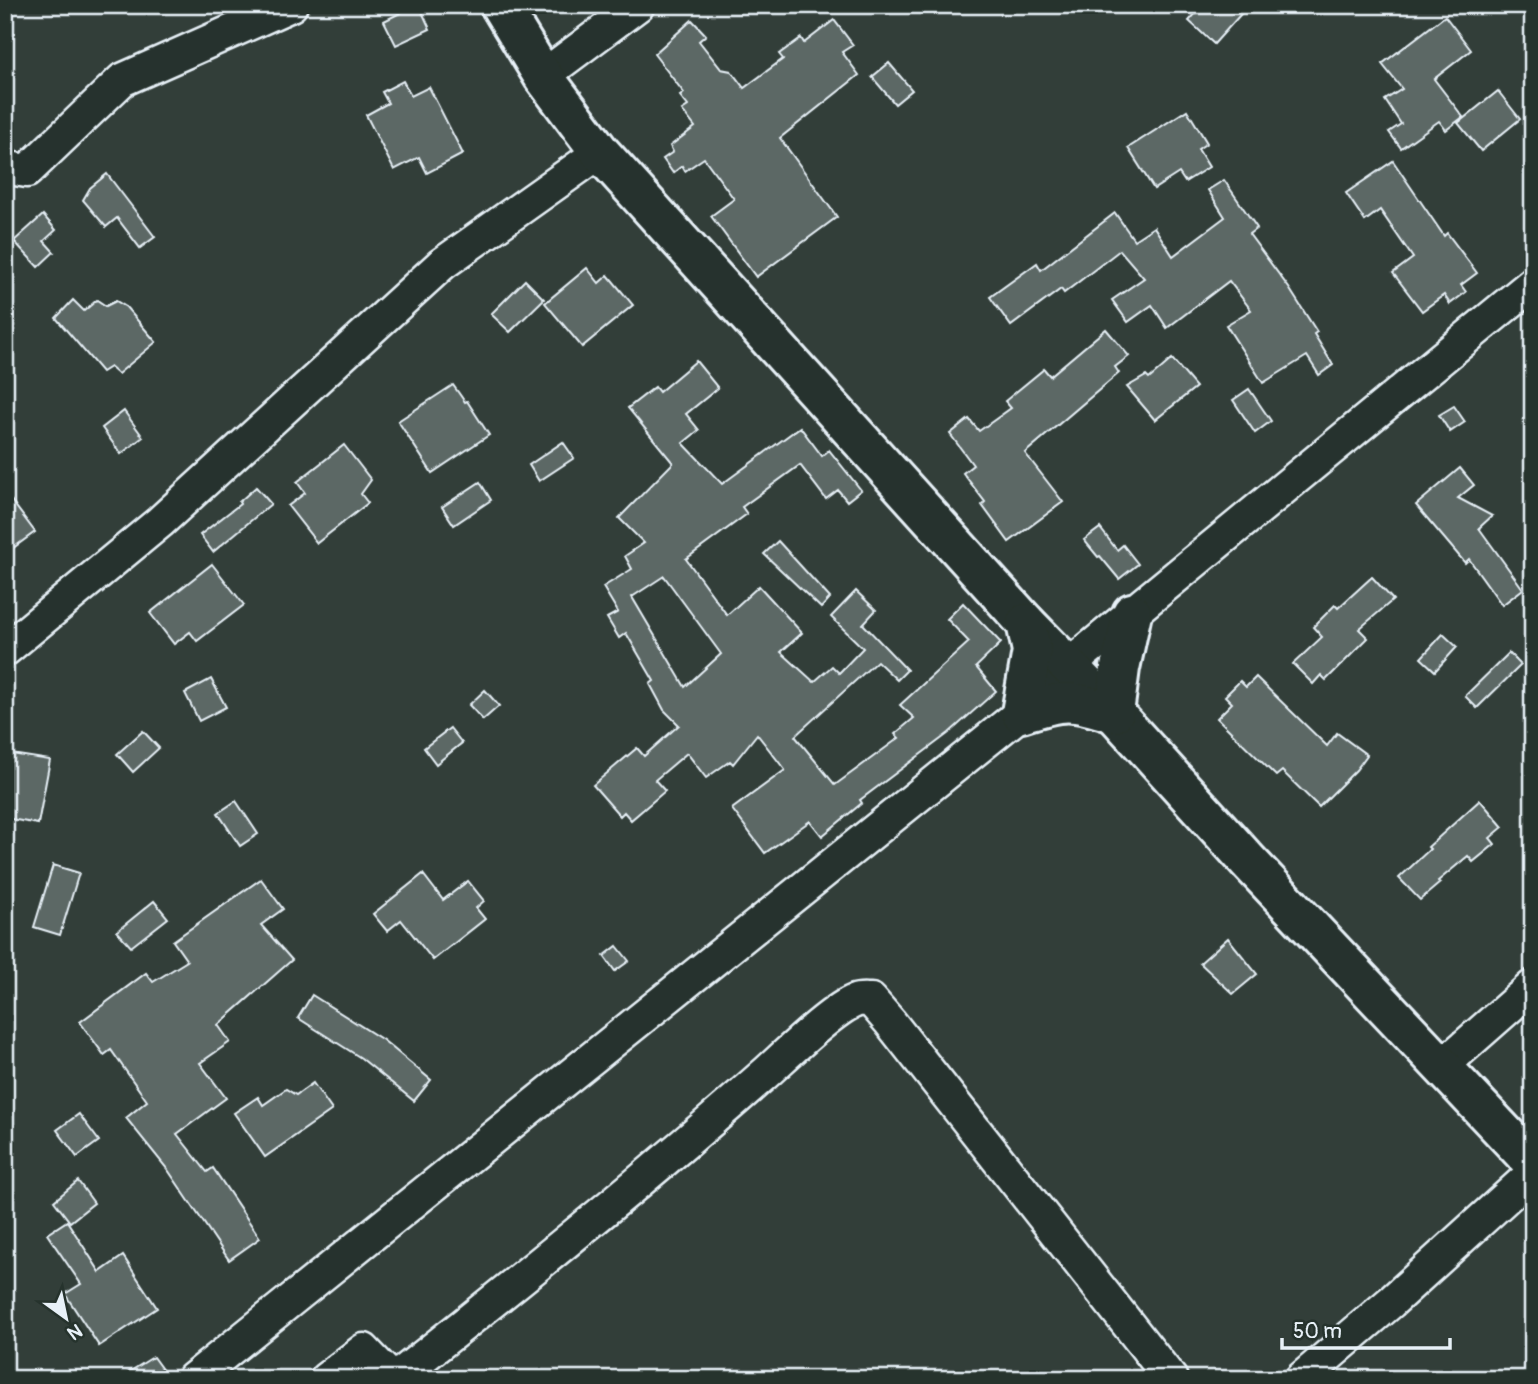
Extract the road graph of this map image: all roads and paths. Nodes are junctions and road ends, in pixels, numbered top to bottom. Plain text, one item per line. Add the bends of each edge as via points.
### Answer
1 (291, 5) edge
2 (500, 5) edge
3 (638, 5) edge
4 (543, 76) junction
5 (600, 152) junction
6 (5, 164) edge
7 (1533, 283) edge
8 (1132, 613) junction
9 (1026, 623) junction
10 (5, 650) edge
11 (1067, 667) junction
12 (1021, 713) junction
13 (1114, 713) junction
14 (1533, 986) edge
15 (1441, 1067) junction
16 (1533, 1163) edge
17 (1533, 1173) edge
18 (193, 1379) edge
19 (326, 1379) edge
20 (394, 1379) edge
21 (1171, 1379) edge
22 (1301, 1379) edge

1 - 6 street via 122,80 27,171
2 - 4 main road
3 - 4 street
4 - 5 main road
5 - 9 main road
5 - 10 street via 442,264 160,522
7 - 8 street
8 - 11 street
8 - 13 main road
9 - 11 main road
9 - 12 main road via 1032,651
11 - 12 street
11 - 13 main road
12 - 13 main road via 1051,703 1078,702
12 - 18 street
13 - 15 main road
14 - 15 street
15 - 16 main road
17 - 22 street
19 - 20 street via 364,1350
20 - 21 street via 544,1261 844,1007 857,1000 871,1000

